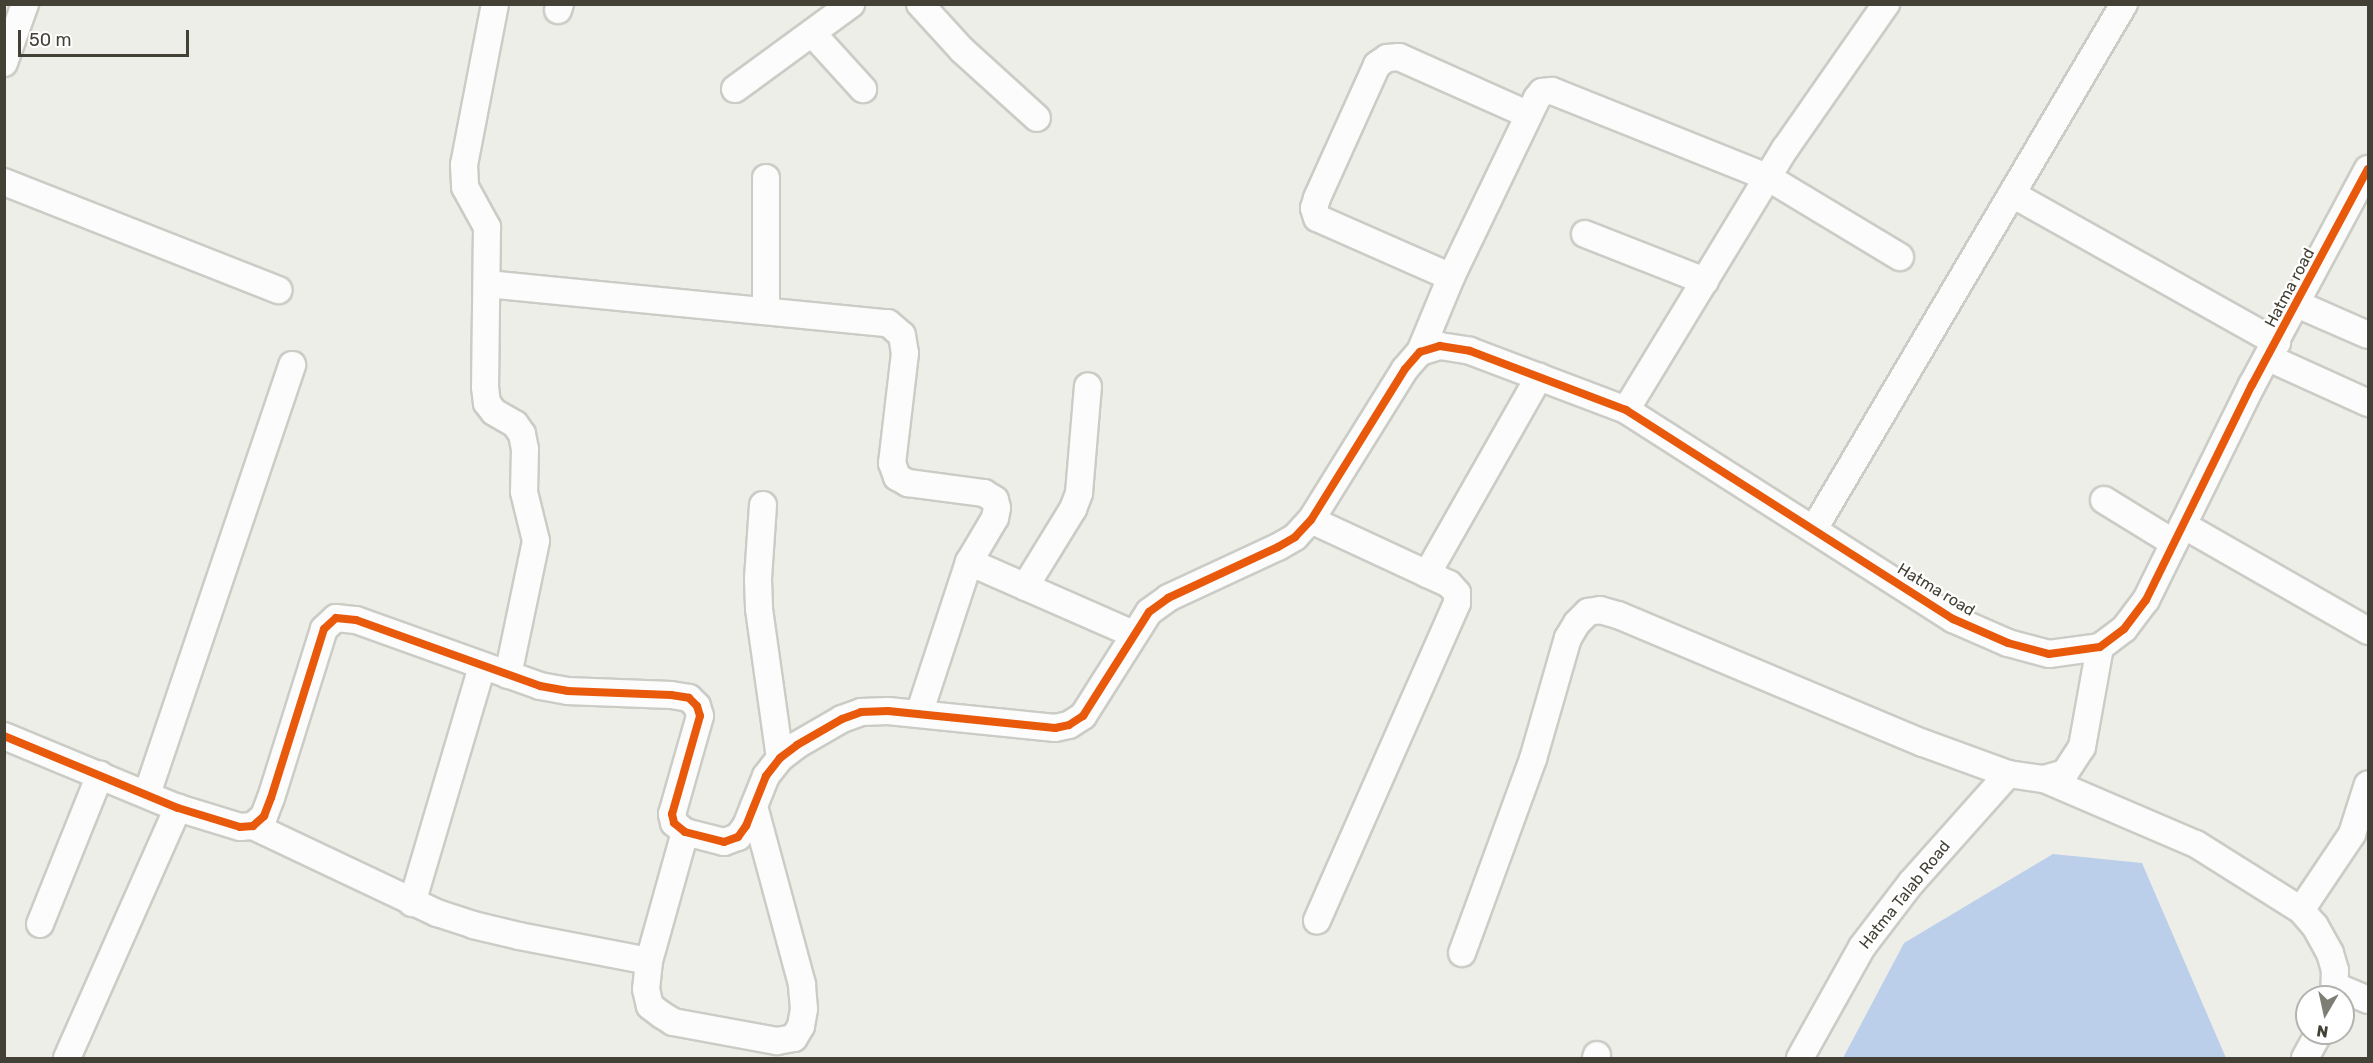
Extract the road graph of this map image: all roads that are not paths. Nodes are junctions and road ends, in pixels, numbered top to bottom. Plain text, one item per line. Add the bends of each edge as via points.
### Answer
1 (25, 4) edge
2 (495, 4) edge
3 (851, 4) edge
4 (920, 4) edge
5 (1886, 4) edge
6 (2124, 4) edge
7 (812, 33) junction
8 (4, 63) edge
9 (863, 89) dead end
10 (735, 90) dead end
11 (1529, 115) junction
12 (1037, 118) dead end
13 (2368, 169) edge
14 (766, 178) dead end
15 (1769, 178) junction
16 (4, 182) edge
17 (2012, 194) junction
18 (1585, 234) dead end
19 (1900, 257) dead end
20 (1451, 278) junction
21 (1705, 281) junction
22 (487, 284) junction
23 (278, 290) dead end
24 (2297, 304) junction
25 (766, 311) junction
26 (2368, 334) edge
27 (1430, 349) junction
28 (2272, 350) junction
29 (292, 365) dead end
30 (1539, 377) junction
31 (1088, 386) dead end
32 (2368, 403) edge
33 (1626, 410) junction
34 (2104, 500) dead end
35 (763, 505) dead end
36 (1311, 520) junction
37 (1814, 530) junction
38 (2179, 534) junction
39 (969, 562) junction
40 (1427, 574) junction
41 (1025, 587) junction
42 (2368, 631) edge
43 (1133, 634) junction
44 (2100, 647) junction
45 (482, 667) junction
46 (508, 675) junction
47 (919, 714) junction
48 (4, 736) edge
49 (780, 758) junction
50 (2008, 774) junction
51 (100, 775) junction
52 (2044, 779) junction
53 (2368, 784) edge
54 (147, 794) junction
55 (754, 806) junction
56 (178, 808) junction
57 (253, 826) junction
58 (685, 832) junction
59 (412, 903) junction
60 (2301, 910) junction
61 (1317, 920) dead end
62 (40, 924) dead end
63 (1462, 953) dead end
64 (649, 960) junction
65 (2334, 985) edge
66 (2313, 1045) edge
67 (67, 1059) edge
68 (1800, 1059) edge
69 (2305, 1059) edge

1 - 8 street
2 - 22 street via 464,165 465,187 488,227
3 - 7 street
4 - 12 street via 962,50
5 - 15 street
6 - 17 street
7 - 9 street
7 - 10 street
11 - 15 street via 1542,92 1552,91
11 - 20 street
11 - 20 street via 1399,57 1377,65 1317,198 1317,218
13 - 24 street, Hatma road
14 - 25 street
15 - 19 street
15 - 21 street
16 - 23 street
17 - 28 street
17 - 37 street
18 - 21 street
20 - 27 street
21 - 33 street
22 - 25 street
22 - 46 street via 487,403 522,434 524,492 536,541
24 - 26 street
24 - 28 street, Hatma road
25 - 39 street via 888,323 902,335 905,353 892,463 897,477 908,483 984,493 995,500 995,518
27 - 30 street, Hatma road via 1470,351
27 - 36 street via 1405,369
28 - 32 street
28 - 38 street, Hatma road
29 - 54 street
30 - 33 street, Hatma road
30 - 40 street
31 - 41 street via 1079,493
33 - 37 street, Hatma road
34 - 38 street
35 - 49 street via 759,609
36 - 40 street
36 - 43 street via 1295,537 1278,547 1168,598 1149,612
37 - 44 street, Hatma road via 1953,619 2008,644 2049,654
38 - 42 street
38 - 44 street, Hatma road via 2146,600 2124,629
39 - 41 street
39 - 47 street
40 - 61 street via 1449,584 1457,593 1457,603
41 - 43 street
43 - 47 street via 1093,703 1069,725 1055,728
44 - 52 street via 2082,747 2065,773
45 - 46 street
45 - 57 street via 357,620 336,618 324,629 271,798 264,816
45 - 59 street
46 - 58 street via 567,691 689,698 700,716 672,814 674,823
47 - 49 street via 861,712 796,745
48 - 51 street
49 - 55 street via 766,776
50 - 52 street
50 - 63 street via 1923,743 1618,615 1600,610 1588,612 1568,638 1533,759
50 - 68 street, Hatma Talab Road via 1911,883 1862,947
51 - 54 street
51 - 62 street
52 - 60 street via 2196,844
53 - 60 street via 2352,834
54 - 56 street
55 - 58 street via 738,837 724,842
55 - 64 street via 802,984 804,1010 794,1038 777,1041 673,1022 650,1006 646,989
56 - 57 street via 240,826
56 - 67 street
57 - 59 street
58 - 64 street
59 - 64 street via 473,926
60 - 65 street via 2330,953
66 - 69 street

